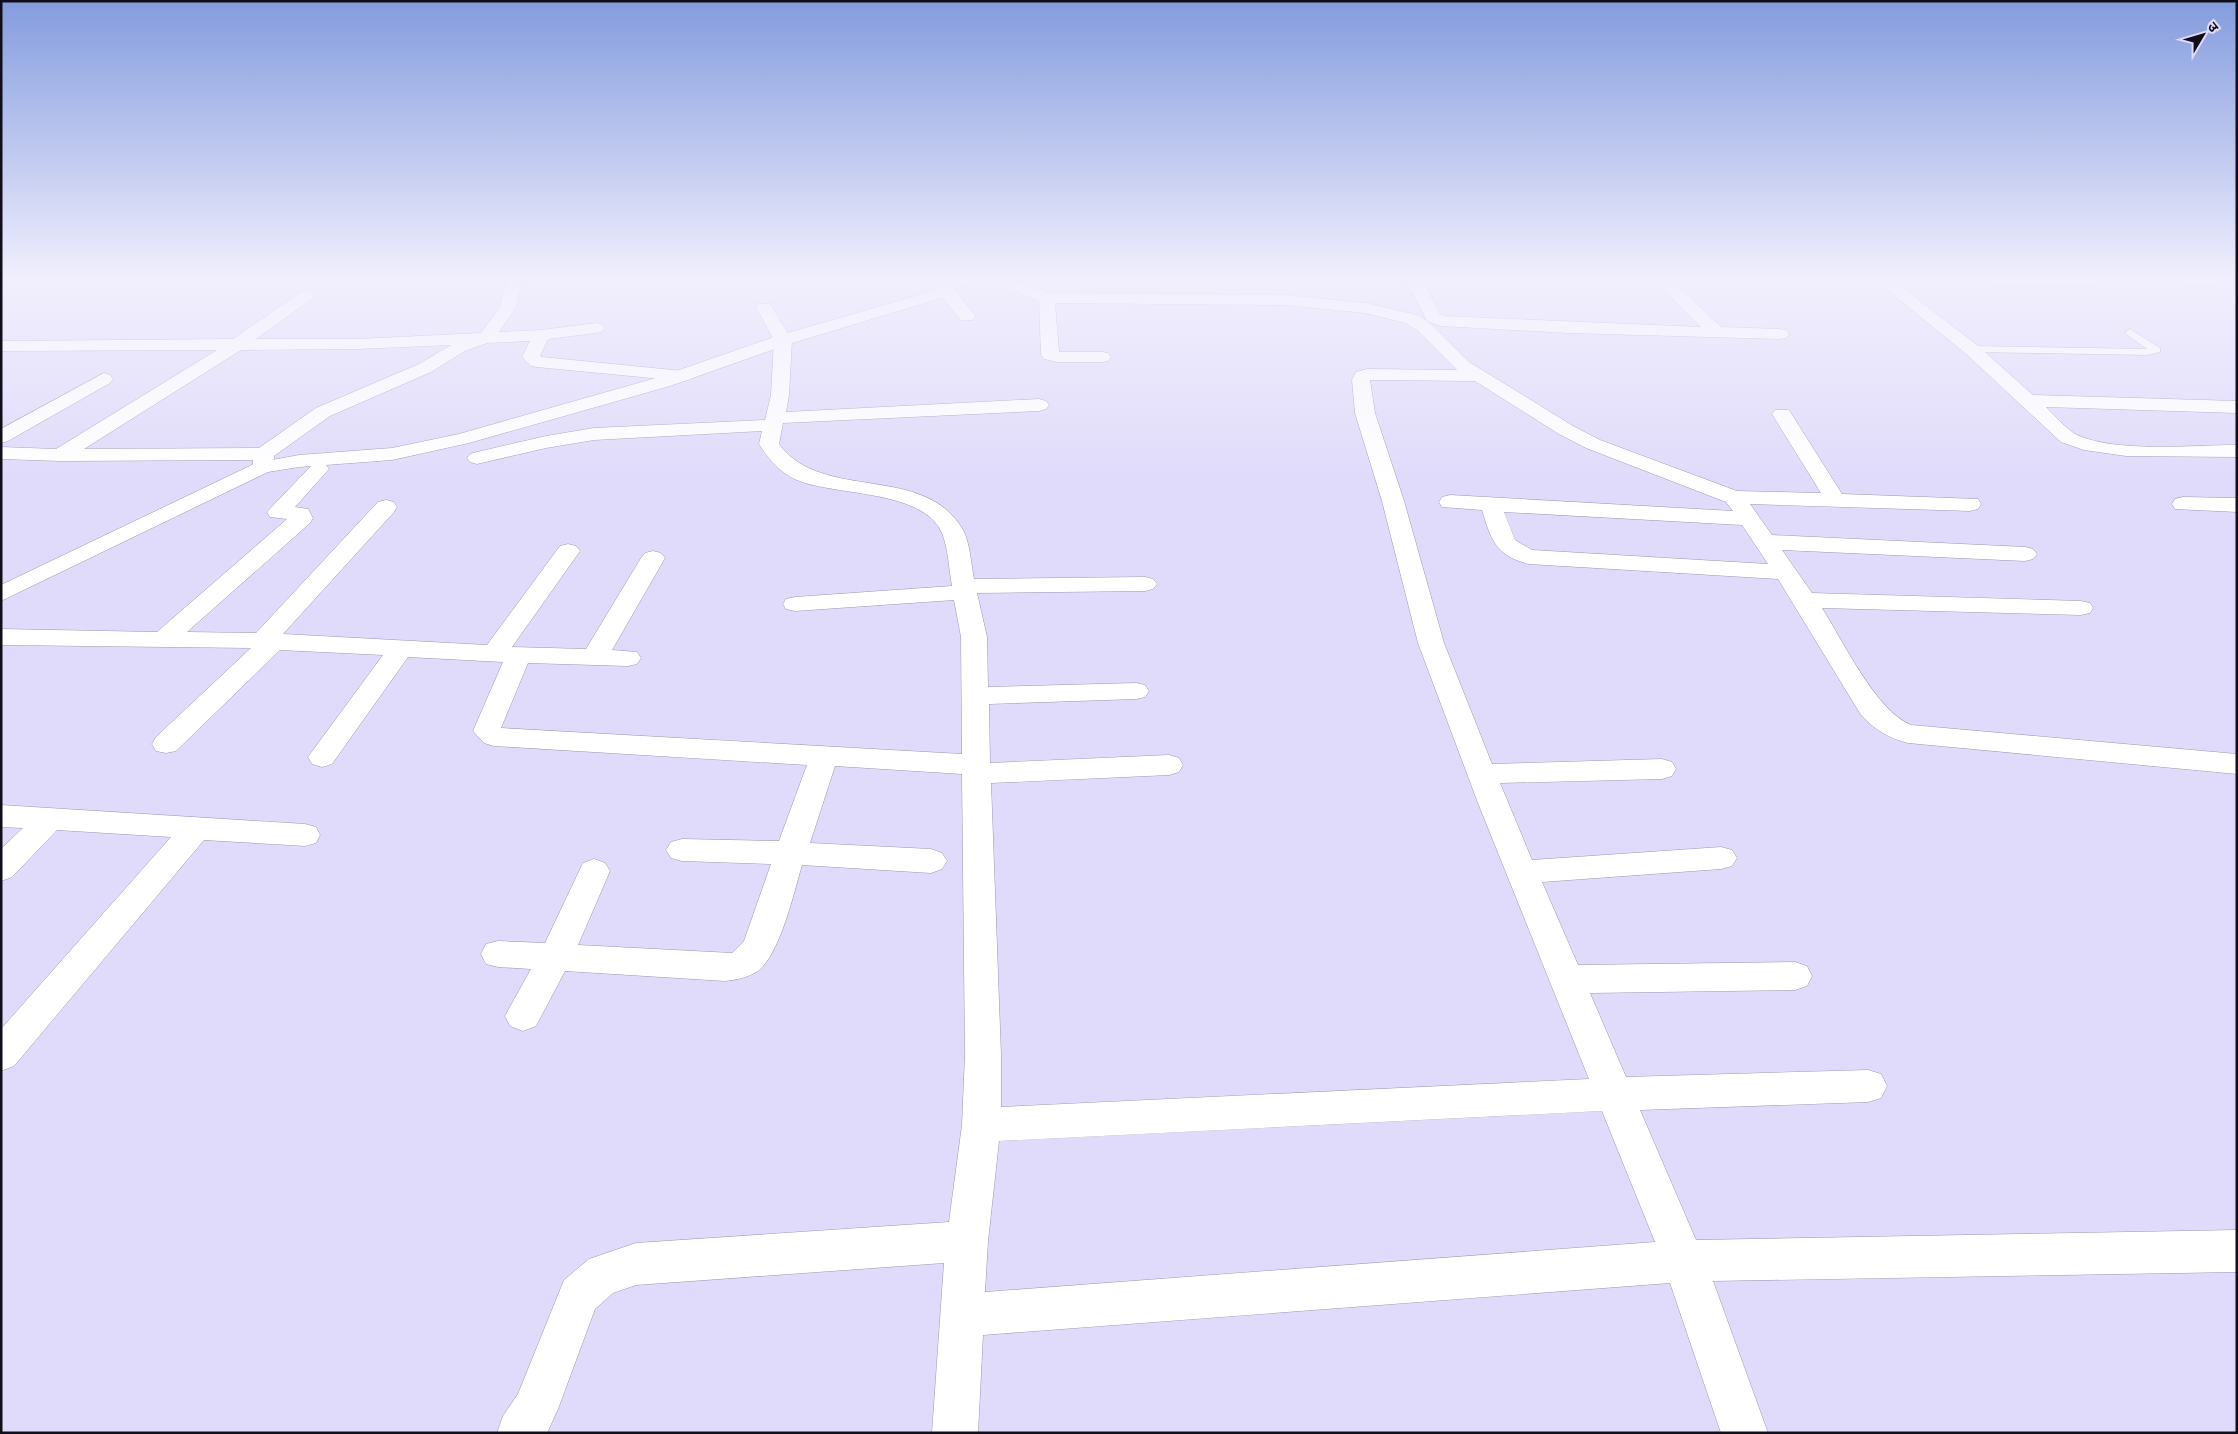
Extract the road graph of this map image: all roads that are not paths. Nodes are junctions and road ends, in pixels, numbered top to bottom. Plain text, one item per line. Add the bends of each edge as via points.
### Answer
1 (234, 347) edge
2 (462, 347) edge
3 (536, 347) edge
4 (764, 347) edge
5 (783, 347) edge
6 (1050, 347) edge
7 (1444, 347) edge
8 (1968, 347) edge
9 (2152, 347) edge
10 (1971, 349) junction
11 (1102, 357) dead end
12 (683, 376) junction
13 (1479, 376) junction
14 (104, 379) dead end
15 (2028, 401) junction
16 (1039, 405) dead end
17 (2237, 407) edge
18 (1782, 414) dead end
19 (773, 422) junction
20 (1, 437) edge
21 (2237, 451) edge
22 (1, 453) edge
23 (60, 455) junction
24 (477, 458) dead end
25 (264, 461) junction
26 (319, 469) dead end
27 (1734, 497) junction
28 (1836, 499) junction
29 (1450, 502) dead end
30 (1970, 504) dead end
31 (2183, 504) dead end
32 (1491, 505) junction
33 (2237, 505) edge
34 (386, 507) dead end
35 (1749, 518) junction
36 (1765, 542) junction
37 (568, 551) dead end
38 (2025, 554) dead end
39 (652, 558) dead end
40 (1785, 572) junction
41 (1145, 584) dead end
42 (965, 589) junction
43 (1, 594) edge
44 (1805, 600) junction
45 (795, 604) dead end
46 (2081, 608) dead end
47 (1, 636) edge
48 (165, 638) junction
49 (268, 641) junction
50 (401, 648) junction
51 (507, 654) junction
52 (595, 656) junction
53 (628, 658) dead end
54 (1136, 691) dead end
55 (976, 696) junction
56 (166, 744) dead end
57 (824, 756) junction
58 (322, 757) dead end
59 (2237, 764) edge
60 (1169, 765) dead end
61 (976, 769) junction
62 (1662, 769) dead end
63 (1482, 774) junction
64 (1, 816) edge
65 (50, 819) junction
66 (197, 828) junction
67 (305, 835) dead end
68 (682, 850) dead end
69 (791, 853) junction
70 (1721, 858) dead end
71 (931, 861) dead end
72 (1, 869) edge
73 (594, 871) dead end
74 (1522, 872) junction
75 (498, 954) dead end
76 (556, 957) junction
77 (1794, 976) dead end
78 (1566, 979) junction
79 (523, 1016) dead end
80 (1, 1054) edge
81 (1868, 1086) dead end
82 (1614, 1094) junction
83 (981, 1126) junction
84 (967, 1241) junction
85 (2237, 1251) edge
86 (1684, 1262) junction
87 (963, 1315) junction
88 (520, 1433) edge
89 (955, 1433) edge
90 (1745, 1433) edge

1 - 23 street
2 - 25 street via 425,368 309,420
3 - 12 street via 531,357 537,362
4 - 12 street
5 - 19 street via 780,395
6 - 11 street via 1050,355 1057,357
7 - 13 street
8 - 10 street
9 - 10 lane via 2156,350
10 - 15 street
12 - 25 street via 417,450 333,460
13 - 27 street via 1593,444
13 - 63 street via 1375,373 1362,376 1361,380 1365,413 1431,642
14 - 20 street
15 - 17 street
15 - 21 street via 2068,438 2087,446 2116,450
16 - 19 street
18 - 28 street
19 - 24 street via 594,434
19 - 42 street via 769,444 779,460 791,470 807,477 914,500 943,518 952,532
22 - 23 street
23 - 25 street
25 - 43 street
26 - 48 street via 278,512 300,514 302,518
27 - 28 street
27 - 35 street
28 - 30 street
29 - 32 street
31 - 33 street
32 - 35 street
32 - 40 street via 1505,543 1511,550 1530,557
34 - 49 street
35 - 36 street
36 - 38 street
36 - 40 street
37 - 51 street
39 - 52 street
40 - 44 street
41 - 42 street
42 - 45 street
42 - 55 street via 974,637
44 - 46 street
44 - 59 street via 1871,709 1882,722 1896,730 1908,734
47 - 48 street
48 - 49 street
49 - 50 street
49 - 56 street
50 - 51 street
50 - 58 street
51 - 52 street
51 - 57 street via 487,730 494,737
52 - 53 street
54 - 55 street
55 - 61 street
57 - 61 street
57 - 69 street
60 - 61 street
61 - 83 street via 979,994 983,1055
62 - 63 street
63 - 74 street
64 - 65 street
65 - 66 street
65 - 72 street
66 - 67 street
66 - 80 street
68 - 69 street
69 - 71 street
69 - 76 street via 759,946 745,963 737,967
70 - 74 street
73 - 76 street
74 - 78 street
75 - 76 street
76 - 79 street
77 - 78 street
78 - 82 street
81 - 82 street
82 - 83 street
82 - 86 street
83 - 84 street
84 - 87 street
84 - 88 street via 636,1264 607,1273 591,1281 579,1295 535,1409
85 - 86 street
86 - 87 street
86 - 90 street
87 - 89 street

